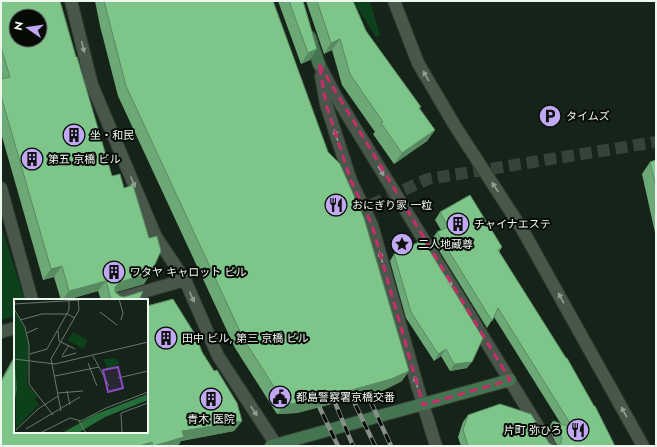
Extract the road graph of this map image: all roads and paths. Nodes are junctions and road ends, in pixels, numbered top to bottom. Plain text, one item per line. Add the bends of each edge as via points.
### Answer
1 (71, 1) edge
2 (394, 1) edge
3 (308, 29) edge
4 (319, 64) junction
5 (1, 188) edge
6 (185, 280) junction
7 (32, 299) edge
8 (118, 299) edge
9 (14, 328) edge
10 (1, 332) edge
11 (510, 380) junction
12 (423, 405) junction
13 (275, 446) edge
14 (436, 446) edge
15 (550, 446) edge
16 (643, 446) edge

1 -> 6 street via 92,85 156,237
16 -> 2 street via 522,229 455,126 418,63
3 - 4 street
4 -> 11 street via 335,95
12 -> 4 street via 372,225 351,181 326,104
5 - 7 street
6 - 8 street
6 -> 13 street via 218,356
9 - 10 street
11 - 12 street
11 - 15 street
12 - 13 street
12 - 14 street

